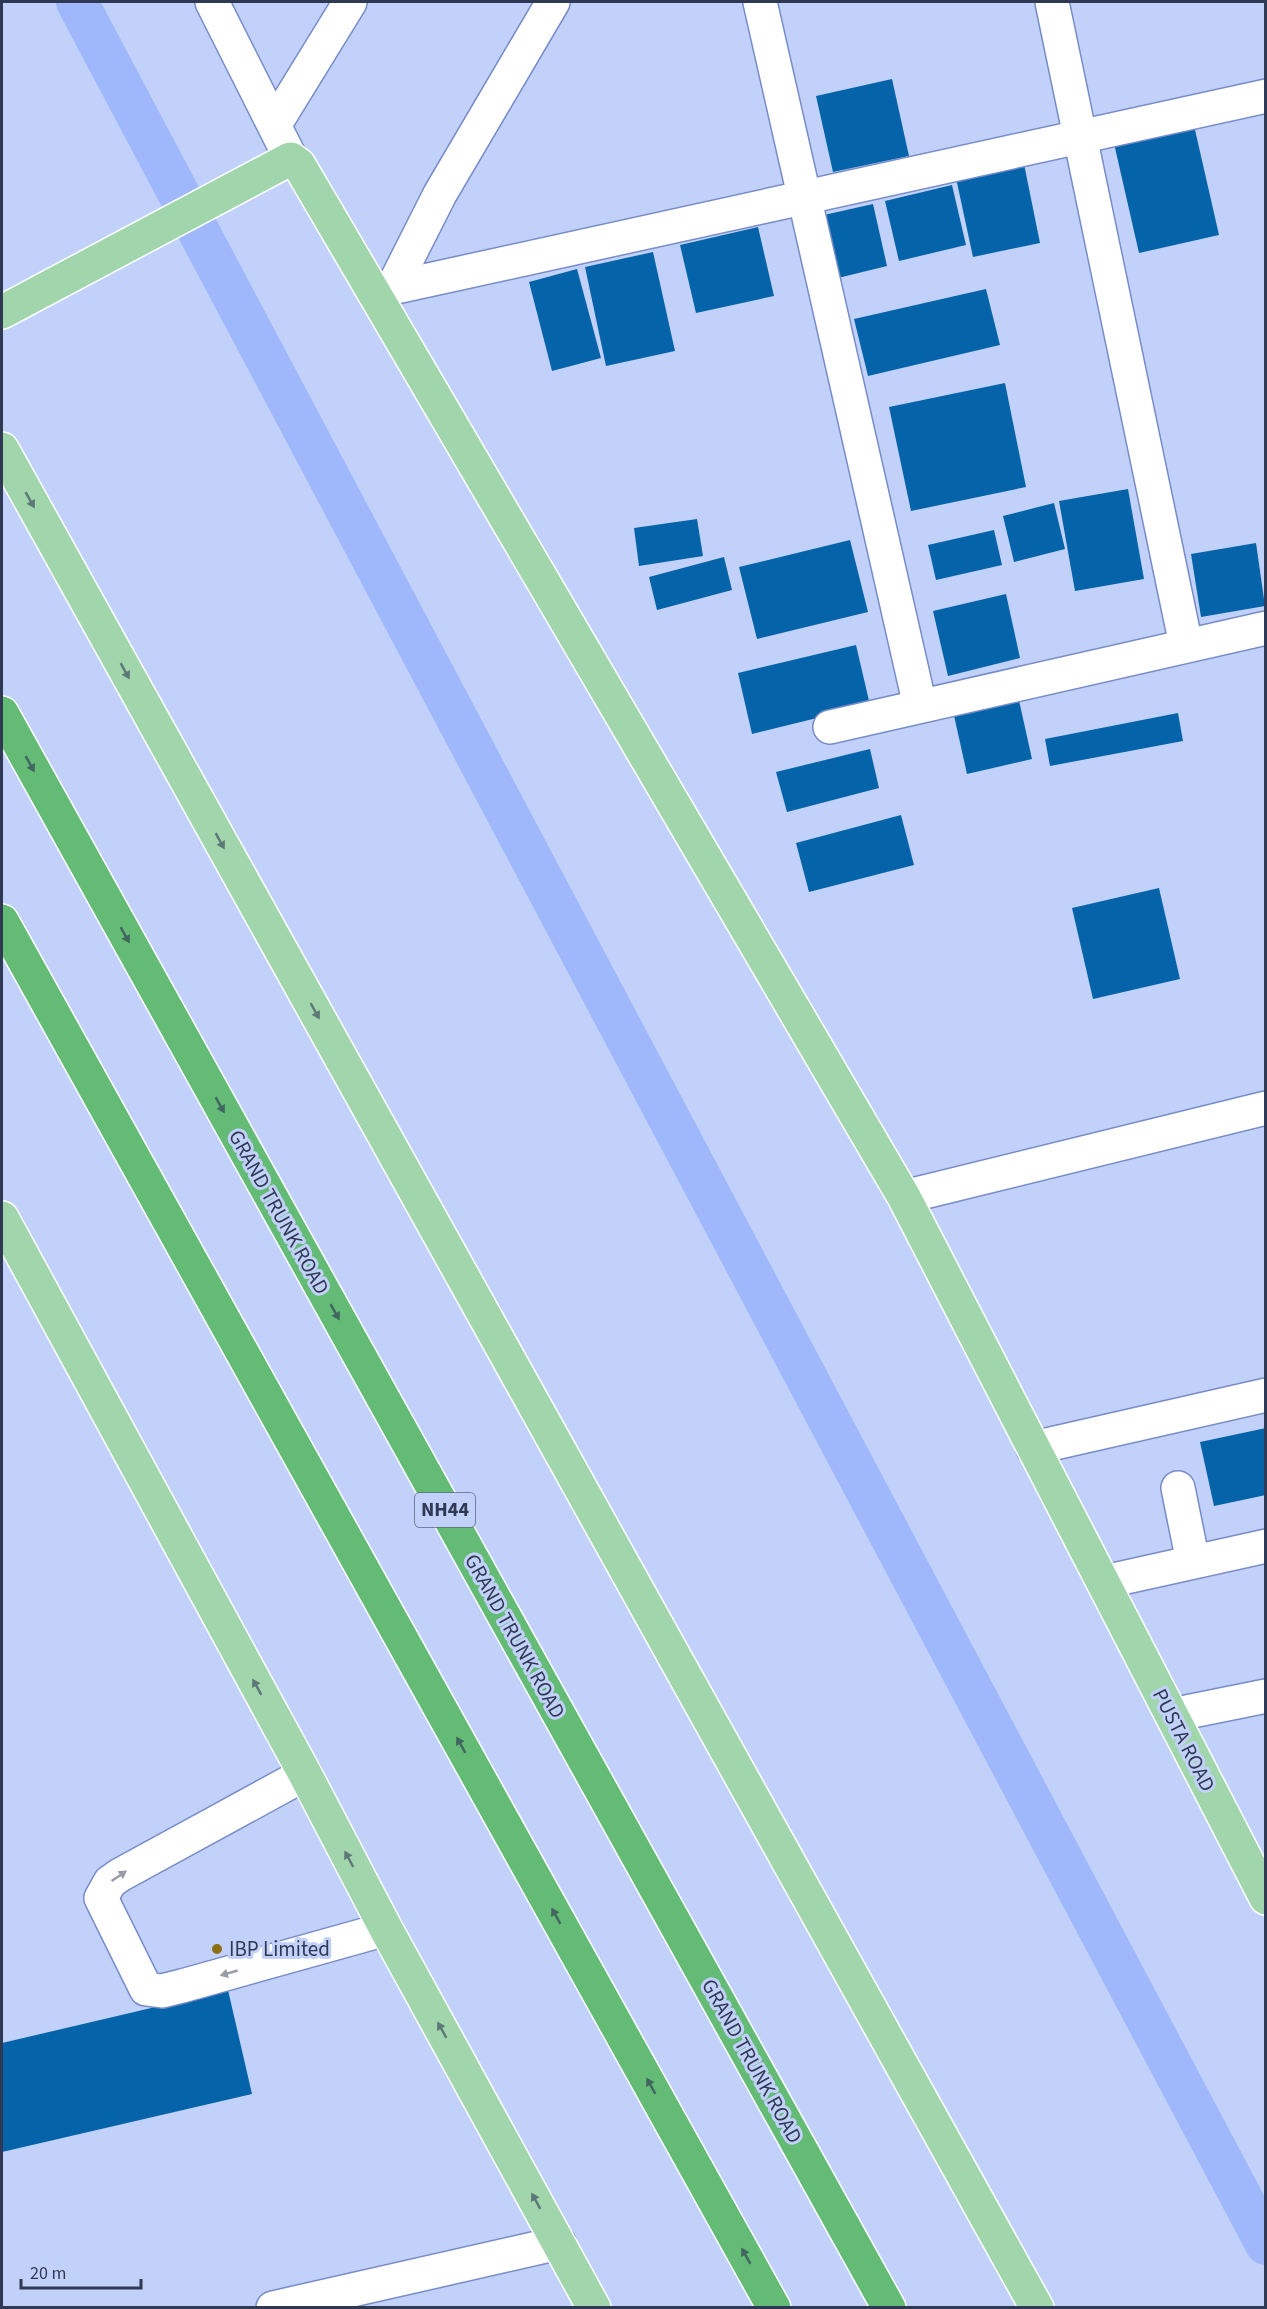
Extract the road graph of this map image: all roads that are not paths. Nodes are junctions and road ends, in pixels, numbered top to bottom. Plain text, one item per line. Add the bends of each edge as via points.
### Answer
1 (212, 2) edge
2 (350, 2) edge
3 (553, 2) edge
4 (760, 2) edge
5 (1052, 2) edge
6 (1266, 96) edge
7 (275, 124) junction
8 (1081, 136) junction
9 (291, 159) junction
10 (803, 198) junction
11 (383, 290) junction
12 (10, 308) edge
13 (2, 449) edge
14 (1266, 628) edge
15 (1186, 645) junction
16 (920, 706) junction
17 (2, 713) edge
18 (830, 727) dead end
19 (2, 921) edge
20 (1266, 1108) edge
21 (904, 1197) junction
22 (4, 1228) edge
23 (1266, 1395) edge
24 (1033, 1448) junction
25 (1178, 1488) dead end
26 (1266, 1546) edge
27 (1193, 1562) junction
28 (1104, 1582) junction
29 (1266, 1696) edge
30 (1172, 1715) junction
31 (305, 1774) junction
32 (1266, 1898) edge
33 (386, 1929) junction
34 (559, 2243) junction
35 (273, 2307) edge
36 (594, 2307) edge
37 (774, 2307) edge
38 (889, 2307) edge
39 (1037, 2307) edge

1 - 7 street
2 - 7 street
3 - 11 street
4 - 10 street
5 - 8 street
6 - 8 street
7 - 9 street
8 - 10 street
8 - 15 street
9 - 11 main road, PUSTA ROAD via 299,165
9 - 12 main road
10 - 11 street
10 - 16 street
11 - 21 main road, PUSTA ROAD
13 -> 39 main road
14 - 15 street
15 - 16 street
16 - 18 street
17 -> 38 highway, GRAND TRUNK ROAD / NH44
37 -> 19 highway
20 - 21 street
21 - 24 main road, PUSTA ROAD
31 -> 22 main road
23 - 24 street
24 - 28 main road, PUSTA ROAD
25 - 27 street
26 - 27 street
27 - 28 street
28 - 30 main road, PUSTA ROAD
29 - 30 street
30 - 32 main road, PUSTA ROAD
33 -> 31 main road
33 -> 31 street via 183,1986 162,1991 146,1989 101,1898 110,1882
34 -> 33 main road
34 - 35 street
34 - 36 main road

